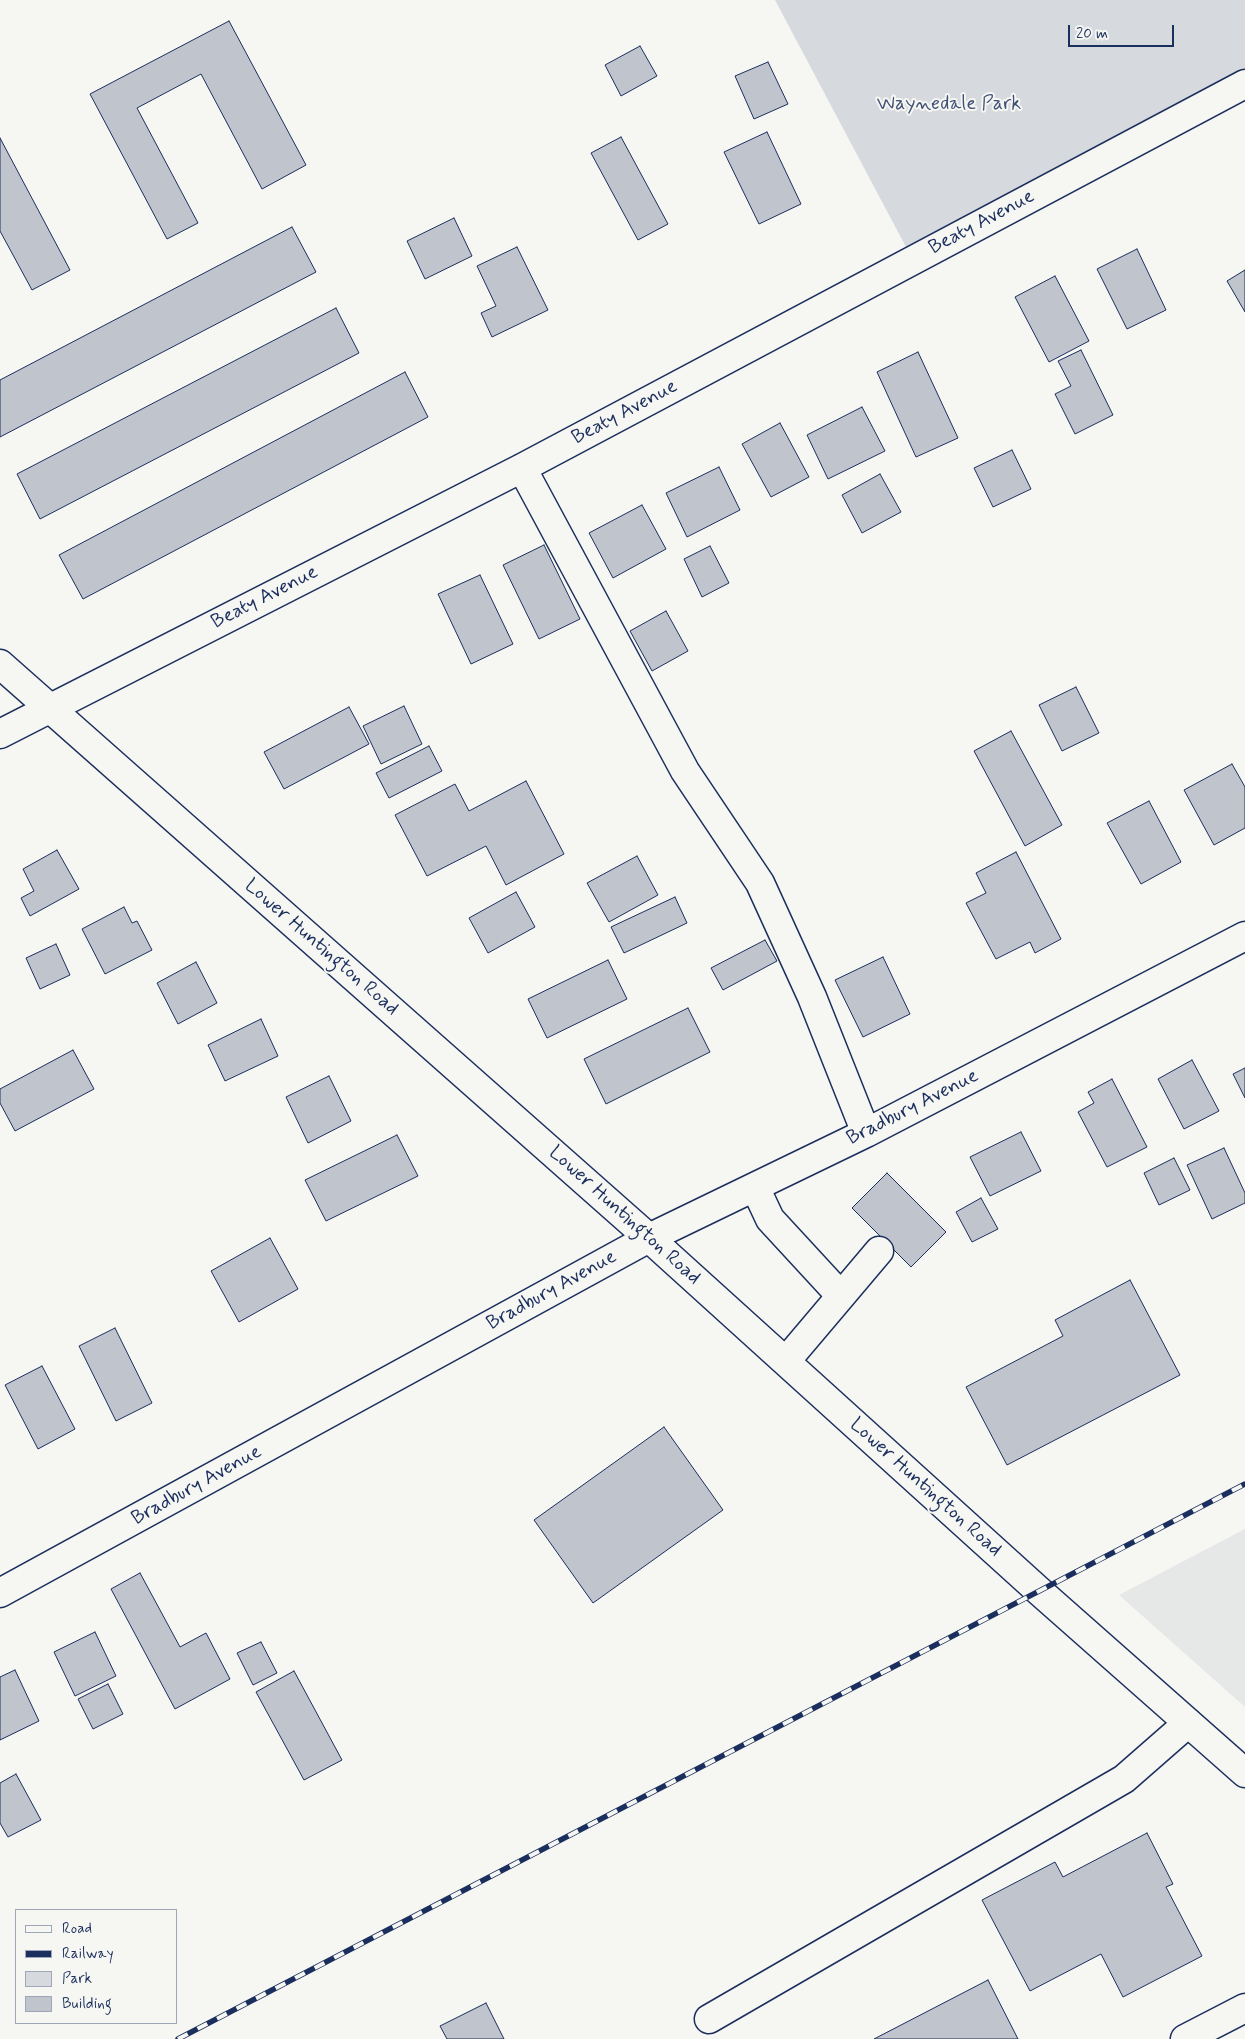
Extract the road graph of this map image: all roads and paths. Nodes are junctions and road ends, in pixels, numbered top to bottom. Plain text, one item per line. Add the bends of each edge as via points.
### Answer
1 (1245, 84) edge
2 (522, 468) junction
3 (0, 664) edge
4 (48, 708) junction
5 (0, 734) edge
6 (1245, 936) edge
7 (866, 1133) junction
8 (755, 1187) junction
9 (649, 1238) junction
10 (880, 1251) dead end
11 (840, 1296) junction
12 (786, 1361) junction
13 (0, 1593) edge
14 (1188, 1723) junction
15 (1245, 1773) edge
16 (1245, 2008) edge
17 (709, 2019) dead end
18 (1185, 2039) edge

1 - 2 street, Beaty Avenue
2 - 4 street, Beaty Avenue
2 - 7 street via 685,771 760,883 812,998
3 - 4 street, Lower Huntington Road
4 - 5 street, Beaty Avenue
4 - 9 street, Lower Huntington Road
6 - 7 street, Bradbury Avenue
7 - 8 street, Bradbury Avenue
8 - 9 street, Bradbury Avenue
8 - 11 street via 770,1218
9 - 12 street, Lower Huntington Road
9 - 13 street, Bradbury Avenue
10 - 11 street
11 - 12 street
12 - 14 street, Lower Huntington Road
14 - 15 street, Lower Huntington Road
14 - 17 street via 1124,1779
16 - 18 street

